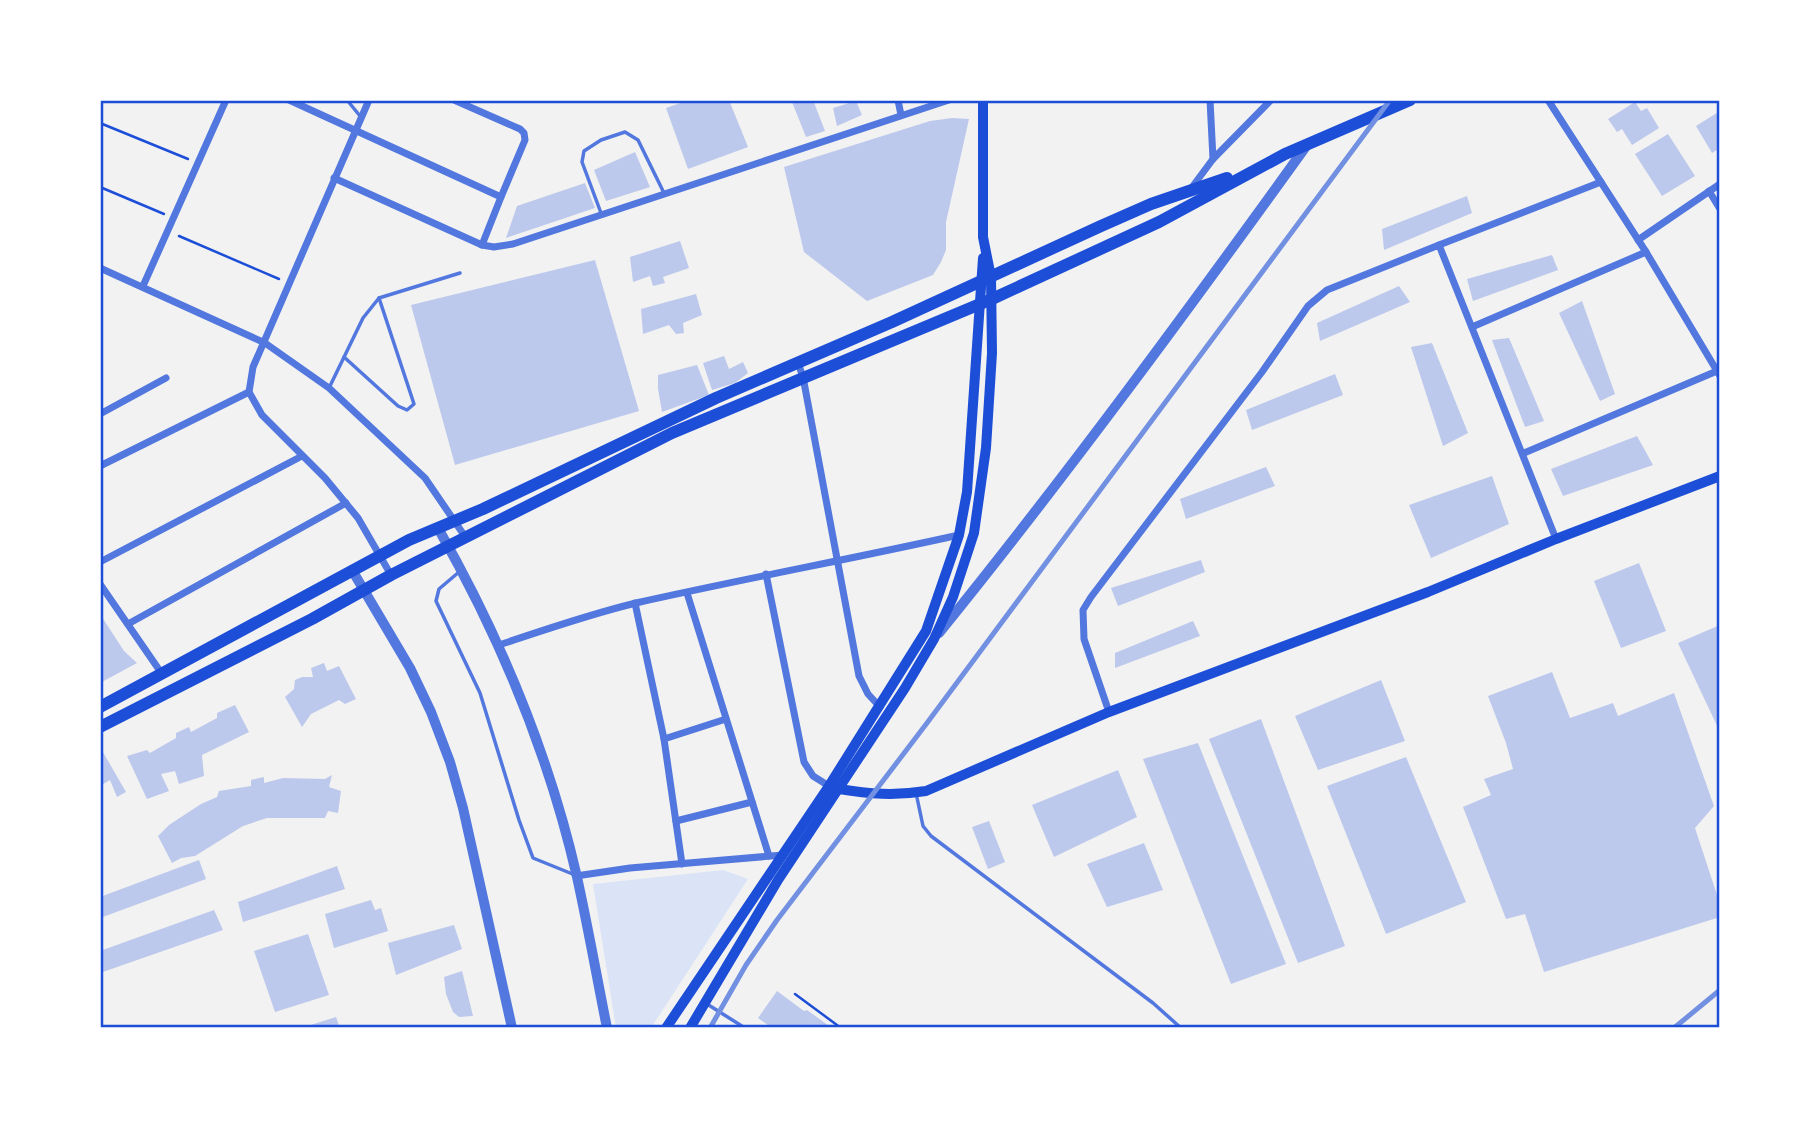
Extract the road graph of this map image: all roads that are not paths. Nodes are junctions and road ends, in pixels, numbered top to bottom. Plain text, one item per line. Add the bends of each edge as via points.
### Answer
1 (226, 100) edge
2 (289, 100) edge
3 (347, 100) edge
4 (369, 100) edge
5 (454, 100) edge
6 (898, 100) edge
7 (948, 100) edge
8 (983, 100) edge
9 (1210, 100) edge
10 (1271, 100) edge
11 (1410, 100) edge
12 (1548, 100) edge
13 (901, 115) junction
14 (361, 117) junction
15 (355, 130) junction
16 (1307, 145) junction
17 (1213, 159) junction
18 (1264, 165) junction
19 (334, 178) junction
20 (1601, 182) junction
21 (1720, 184) edge
22 (1189, 191) junction
23 (1709, 191) junction
24 (664, 194) junction
25 (501, 197) junction
26 (1720, 209) edge
27 (602, 215) junction
28 (1637, 240) junction
29 (482, 245) junction
30 (1439, 245) junction
31 (1646, 252) junction
32 (100, 268) edge
33 (460, 273) dead end
34 (986, 279) junction
35 (143, 286) junction
36 (379, 298) junction
37 (986, 301) junction
38 (1472, 327) junction
39 (265, 343) junction
40 (344, 356) junction
41 (798, 363) junction
42 (1719, 373) edge
43 (166, 377) dead end
44 (803, 377) junction
45 (329, 388) junction
46 (249, 391) junction
47 (100, 414) edge
48 (1524, 453) junction
49 (302, 456) junction
50 (100, 466) edge
51 (1720, 476) edge
52 (346, 503) junction
53 (455, 520) junction
54 (438, 528) junction
55 (958, 535) junction
56 (466, 538) junction
57 (1556, 539) junction
58 (449, 547) junction
59 (380, 555) junction
60 (100, 562) edge
61 (837, 562) junction
62 (352, 570) junction
63 (461, 570) junction
64 (766, 574) junction
65 (391, 575) junction
66 (100, 584) edge
67 (364, 590) junction
68 (687, 593) junction
69 (635, 603) junction
70 (128, 624) junction
71 (934, 639) junction
72 (499, 645) junction
73 (162, 674) junction
74 (880, 706) junction
75 (100, 707) edge
76 (1109, 712) junction
77 (726, 719) junction
78 (100, 727) edge
79 (664, 739) junction
80 (834, 787) junction
81 (916, 793) junction
82 (752, 802) junction
83 (676, 821) junction
84 (782, 855) junction
85 (769, 856) junction
86 (682, 864) junction
87 (576, 876) junction
88 (705, 1002) junction
89 (512, 1028) edge
90 (607, 1028) edge
91 (666, 1028) edge
92 (690, 1028) edge
93 (745, 1028) edge
94 (1181, 1028) edge

1 - 35 street
2 - 15 street
3 - 14 lane
4 - 14 street
5 - 25 street via 524,133
6 - 13 street
7 - 13 street
8 - 34 main road
9 - 17 street
10 - 17 street
11 - 16 main road
12 - 20 street
13 - 24 street
14 - 15 street
15 - 19 street
15 - 25 street
16 - 18 main road
16 - 71 street via 1032,517
17 - 22 street
18 - 22 main road
18 - 37 main road via 1159,222
19 - 29 street
19 - 39 street
20 - 28 street
20 - 30 street
21 - 23 street
22 - 34 main road
23 - 26 street
23 - 28 street
24 - 27 street
24 - 27 lane via 638,140 625,132 601,140 584,151 582,162
25 - 29 street
27 - 29 street via 513,244
28 - 31 street
30 - 38 street
30 - 76 street via 1327,290 1308,306 1091,597 1083,610 1083,639
31 - 38 street
31 - 42 street
32 - 35 street
33 - 36 lane
34 - 37 main road
34 - 41 main road
35 - 39 street
36 - 40 lane
36 - 40 lane via 414,404 407,410 398,406
37 - 44 main road
37 - 55 main road via 967,492
37 - 71 main road via 989,402 981,491 974,533
38 - 48 street
39 - 45 street
39 - 46 street via 253,367
40 - 45 lane
41 - 44 street
41 - 53 main road
42 - 48 street
43 - 47 street
44 - 56 main road via 672,433
44 - 61 street
45 - 53 street via 425,478
46 - 49 street via 261,415
46 - 50 street
48 - 57 street
49 - 52 street
49 - 60 street
51 - 57 main road
52 - 59 street
52 - 70 street
53 - 54 main road
53 - 56 street
54 - 58 street
54 - 59 main road
55 - 61 street
55 - 74 main road via 926,631
56 - 58 main road
57 - 76 main road via 1429,592
58 - 63 street
58 - 65 main road
59 - 62 main road
59 - 65 street
61 - 64 street
61 - 74 street via 859,676
62 - 67 street
62 - 73 main road
63 - 72 street
63 - 87 lane via 439,589 436,601 480,693 533,858
64 - 68 street
64 - 80 street via 804,762 813,776
65 - 67 main road
66 - 70 street
67 - 78 main road
67 - 89 street via 410,668 450,762
68 - 69 street
68 - 77 street
69 - 72 street
69 - 79 street
70 - 73 street
71 - 80 main road
72 - 87 street via 534,733
73 - 75 main road
74 - 80 main road
76 - 81 main road
77 - 79 street
77 - 82 street
79 - 83 street
80 - 81 main road via 871,795
80 - 84 main road
80 - 88 main road
81 - 94 lane via 923,826 931,836
82 - 83 street
82 - 85 street
83 - 86 street
84 - 85 street
84 - 91 main road
85 - 86 street
86 - 87 street
87 - 90 street
88 - 92 main road
88 - 93 lane

